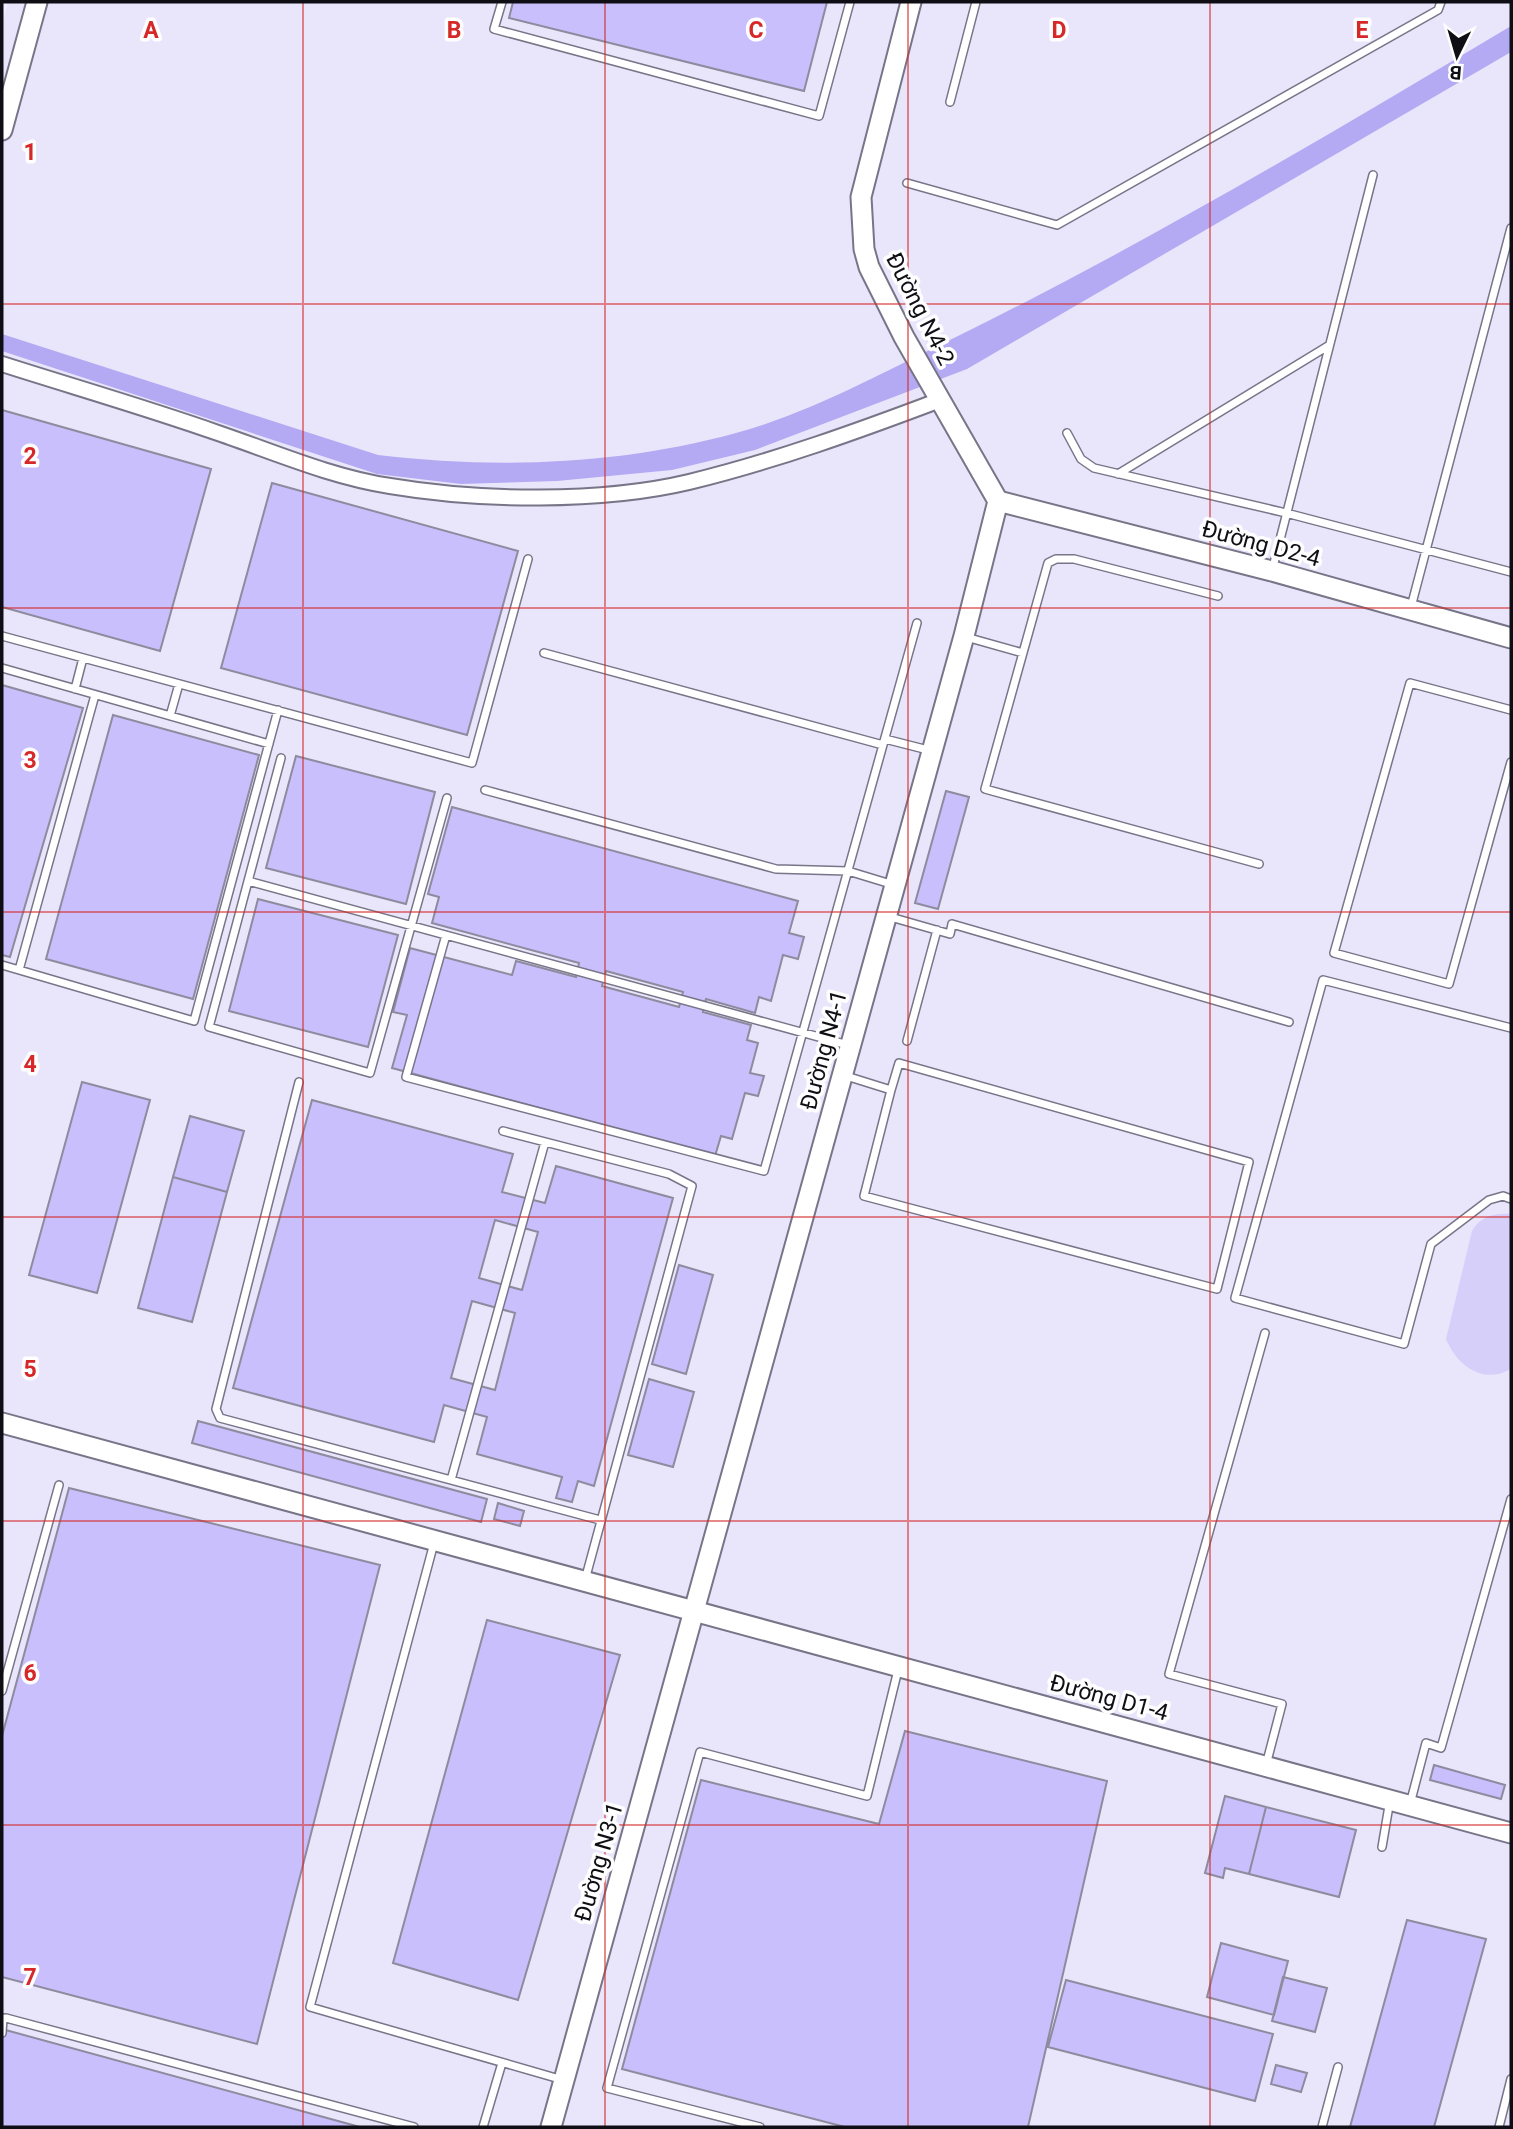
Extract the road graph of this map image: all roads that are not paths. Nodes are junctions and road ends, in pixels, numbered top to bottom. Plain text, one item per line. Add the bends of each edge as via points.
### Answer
1 (37, 2) edge
2 (502, 2) edge
3 (850, 2) edge
4 (911, 2) edge
5 (976, 2) edge
6 (1441, 2) edge
7 (950, 102) dead end
8 (2, 130) edge
9 (1373, 174) dead end
10 (907, 183) dead end
11 (1511, 228) edge
12 (1329, 346) junction
13 (2, 364) edge
14 (940, 400) junction
15 (1066, 433) dead end
16 (1118, 474) junction
17 (998, 501) junction
18 (1286, 513) junction
19 (1426, 549) junction
20 (528, 559) dead end
21 (1272, 571) junction
22 (1511, 572) edge
23 (1219, 596) dead end
24 (1410, 611) junction
25 (917, 623) dead end
26 (2, 636) edge
27 (964, 636) junction
28 (1511, 638) edge
29 (544, 653) dead end
30 (1023, 653) junction
31 (83, 658) junction
32 (2, 668) edge
33 (179, 684) junction
34 (75, 689) junction
35 (95, 695) junction
36 (278, 710) junction
37 (1511, 710) edge
38 (170, 716) junction
39 (884, 742) junction
40 (269, 744) junction
41 (932, 751) junction
42 (281, 758) dead end
43 (1511, 762) edge
44 (485, 790) dead end
45 (447, 798) dead end
46 (1259, 864) dead end
47 (848, 871) junction
48 (248, 881) junction
49 (895, 885) junction
50 (887, 916) junction
51 (412, 926) junction
52 (937, 930) junction
53 (446, 935) junction
54 (2, 965) edge
55 (19, 970) junction
56 (1289, 1022) dead end
57 (1511, 1028) edge
58 (803, 1032) junction
59 (907, 1041) dead end
60 (851, 1046) junction
61 (843, 1075) junction
62 (299, 1082) dead end
63 (891, 1090) junction
64 (503, 1131) dead end
65 (545, 1142) junction
66 (1511, 1199) edge
67 (1265, 1333) dead end
68 (2, 1423) edge
69 (451, 1480) junction
70 (59, 1485) dead end
71 (1511, 1499) edge
72 (600, 1520) junction
73 (435, 1539) junction
74 (585, 1580) junction
75 (695, 1611) junction
76 (899, 1666) junction
77 (2, 1691) edge
78 (1266, 1766) junction
79 (1390, 1800) junction
80 (1410, 1805) junction
81 (1511, 1833) edge
82 (1382, 1847) dead end
83 (4, 2018) edge
84 (2, 2033) edge
85 (502, 2063) junction
86 (1338, 2067) dead end
87 (1511, 2079) edge
88 (564, 2080) junction
89 (414, 2127) edge
90 (483, 2127) edge
91 (551, 2127) edge
92 (760, 2127) edge
93 (1322, 2127) edge
94 (1499, 2127) edge

1 - 8 main road
2 - 3 lane via 494,29 820,116
4 - 14 main road, Đường N4-2 via 861,197 861,228 866,260
5 - 7 lane
6 - 10 lane via 1438,10 1058,225
9 - 12 lane
11 - 19 lane
12 - 16 lane
12 - 18 lane
13 - 14 street via 313,467 388,486 472,496 626,492 687,482 817,446
14 - 17 main road, Đường N4-2
15 - 16 lane via 1086,464
16 - 18 lane
17 - 21 main road, Đường D2-4
17 - 27 main road, Đường N4-1
18 - 19 lane
18 - 21 lane
19 - 22 lane
19 - 24 lane
20 - 36 lane via 472,763
21 - 24 main road, Đường D2-4
23 - 30 lane via 1074,559 1056,559 1046,566
24 - 28 main road, Đường D2-4
25 - 39 lane
26 - 31 lane
27 - 30 lane
27 - 41 main road, Đường N4-1
29 - 39 lane
30 - 46 lane via 985,789
31 - 33 lane
31 - 34 lane
32 - 34 lane
33 - 36 lane
33 - 38 lane
34 - 35 lane
35 - 38 lane
35 - 55 lane
36 - 40 lane
37 - 43 lane via 1410,683 1335,953 1449,984
38 - 40 lane
39 - 41 lane
39 - 47 lane
40 - 55 lane via 194,1021
41 - 49 main road, Đường N4-1
42 - 48 lane
44 - 47 lane via 776,869
45 - 51 lane
47 - 49 lane
47 - 58 lane
48 - 51 lane
48 - 51 lane via 209,1027 370,1073
49 - 50 main road, Đường N4-1
50 - 52 lane
50 - 60 main road, Đường N4-1
51 - 53 lane
52 - 56 lane via 950,934 952,924
52 - 59 lane
53 - 58 lane
53 - 58 lane via 406,1077 764,1171
54 - 55 lane
57 - 66 lane via 1323,980 1235,1298 1404,1344 1431,1244 1489,1200
58 - 60 lane
60 - 61 main road, Đường N4-1
61 - 63 lane
61 - 75 main road, Đường N4-1
62 - 69 lane via 216,1409 220,1418
63 - 63 lane via 864,1196 1217,1289 1249,1162 899,1063
64 - 65 lane
65 - 69 lane
65 - 72 lane via 668,1174 692,1186
67 - 78 lane via 1169,1674 1282,1704
68 - 73 main road, Đường D1-4
69 - 72 lane
70 - 77 lane
71 - 80 lane via 1441,1748 1426,1744
72 - 74 lane
73 - 74 main road, Đường D1-4
73 - 85 lane via 310,2007
74 - 75 main road, Đường D1-4
75 - 76 main road, Đường D1-4
75 - 88 main road, Đường N3-1
76 - 78 main road, Đường D1-4
76 - 92 lane via 867,1797 700,1752 607,2088
78 - 79 main road, Đường D1-4
79 - 80 main road, Đường D1-4
79 - 82 lane
80 - 81 main road, Đường D1-4
83 - 84 lane
83 - 89 lane
85 - 88 lane
85 - 90 lane
86 - 93 lane
87 - 94 lane
88 - 91 main road, Đường N3-1

